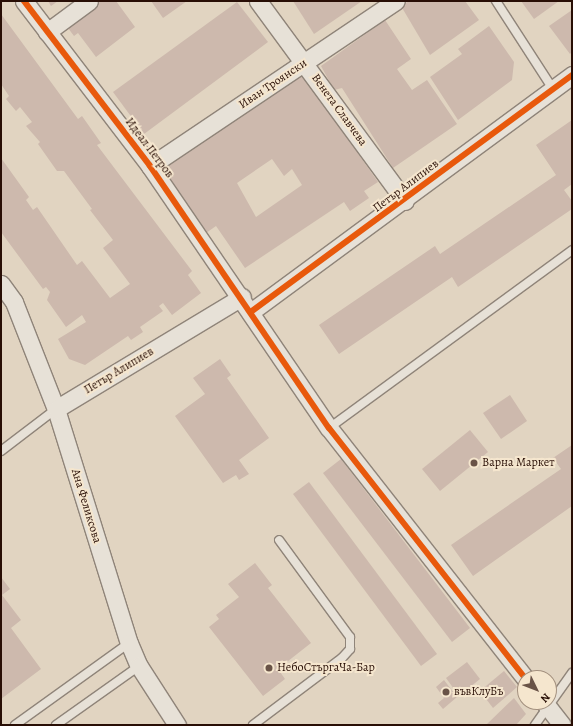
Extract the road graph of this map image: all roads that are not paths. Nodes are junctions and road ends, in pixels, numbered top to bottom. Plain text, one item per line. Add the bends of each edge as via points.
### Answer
1 (24, 1) edge
2 (89, 1) edge
3 (258, 1) edge
4 (396, 1) edge
5 (496, 1) edge
6 (47, 32) junction
7 (304, 63) junction
8 (572, 75) edge
9 (553, 89) junction
10 (150, 166) junction
11 (405, 201) junction
12 (572, 250) edge
13 (1, 284) edge
14 (242, 297) junction
15 (252, 311) junction
16 (56, 409) junction
17 (329, 428) junction
18 (1, 451) edge
19 (279, 540) dead end
20 (129, 643) junction
21 (138, 666) junction
22 (519, 670) edge
23 (572, 673) edge
24 (557, 690) edge
25 (542, 710) edge
26 (550, 710) edge
27 (15, 725) edge
28 (56, 725) edge
29 (177, 725) edge
30 (253, 725) edge
31 (535, 725) edge
32 (562, 725) edge

1 - 6 street, Идеал Петров
2 - 6 street
3 - 7 street, Венета Славчева
4 - 7 street, Иван Троянски
5 - 9 lane
6 - 10 street, Идеал Петров
7 - 10 street, Иван Троянски
7 - 11 street, Венета Славчева
8 - 9 street, Петър Алипиев
9 - 11 street, Петър Алипиев
10 - 14 street, Идеал Петров
11 - 15 street, Петър Алипиев
12 - 17 lane
13 - 16 street, Ана Феликсова via 14,302
14 - 15 street, Идеал Петров
14 - 16 street, Петър Алипиев
15 - 17 street, Идеал Петров
16 - 18 lane, Петър Алипиев
16 - 20 street, Ана Феликсова
17 - 22 street, Идеал Петров
19 - 30 lane via 350,637 350,649 342,658
20 - 21 street, Ана Феликсова
20 - 27 lane
21 - 28 lane
21 - 29 street, Ана Феликсова
23 - 24 lane
25 - 31 lane
26 - 32 street

